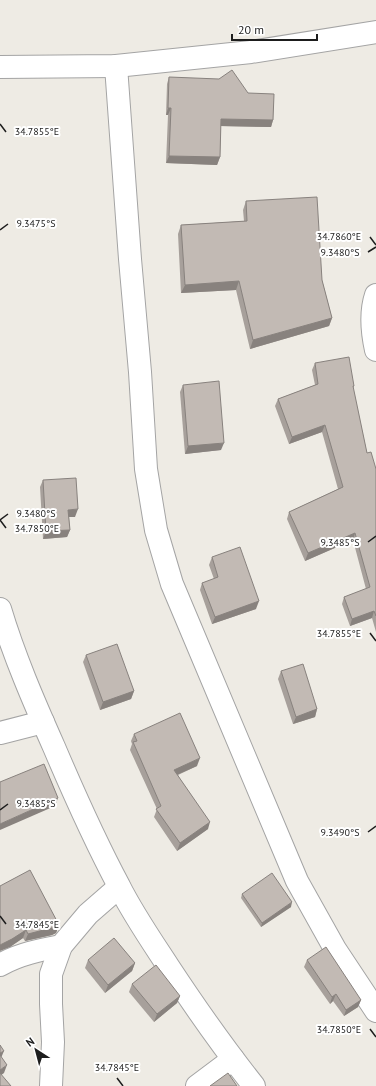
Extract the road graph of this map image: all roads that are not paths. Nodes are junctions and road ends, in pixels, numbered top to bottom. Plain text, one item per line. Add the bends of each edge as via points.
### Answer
1 (376, 32) edge
2 (116, 66) junction
3 (0, 67) edge
4 (376, 295) edge
5 (376, 350) edge
6 (0, 609) edge
7 (43, 722) junction
8 (0, 733) edge
9 (119, 887) junction
10 (61, 946) junction
11 (0, 965) edge
12 (376, 1011) edge
13 (233, 1060) junction
14 (51, 1086) edge
15 (196, 1086) edge
16 (254, 1086) edge

1 - 2 street via 251,52
2 - 3 street
2 - 12 street via 146,469 156,530 172,584 297,881 335,949
4 - 5 street via 373,304 373,334
6 - 7 street
7 - 8 street
7 - 9 street
9 - 10 street via 88,914
9 - 13 street via 154,945
10 - 11 street via 31,952
10 - 14 street via 51,974
13 - 15 street
13 - 16 street

